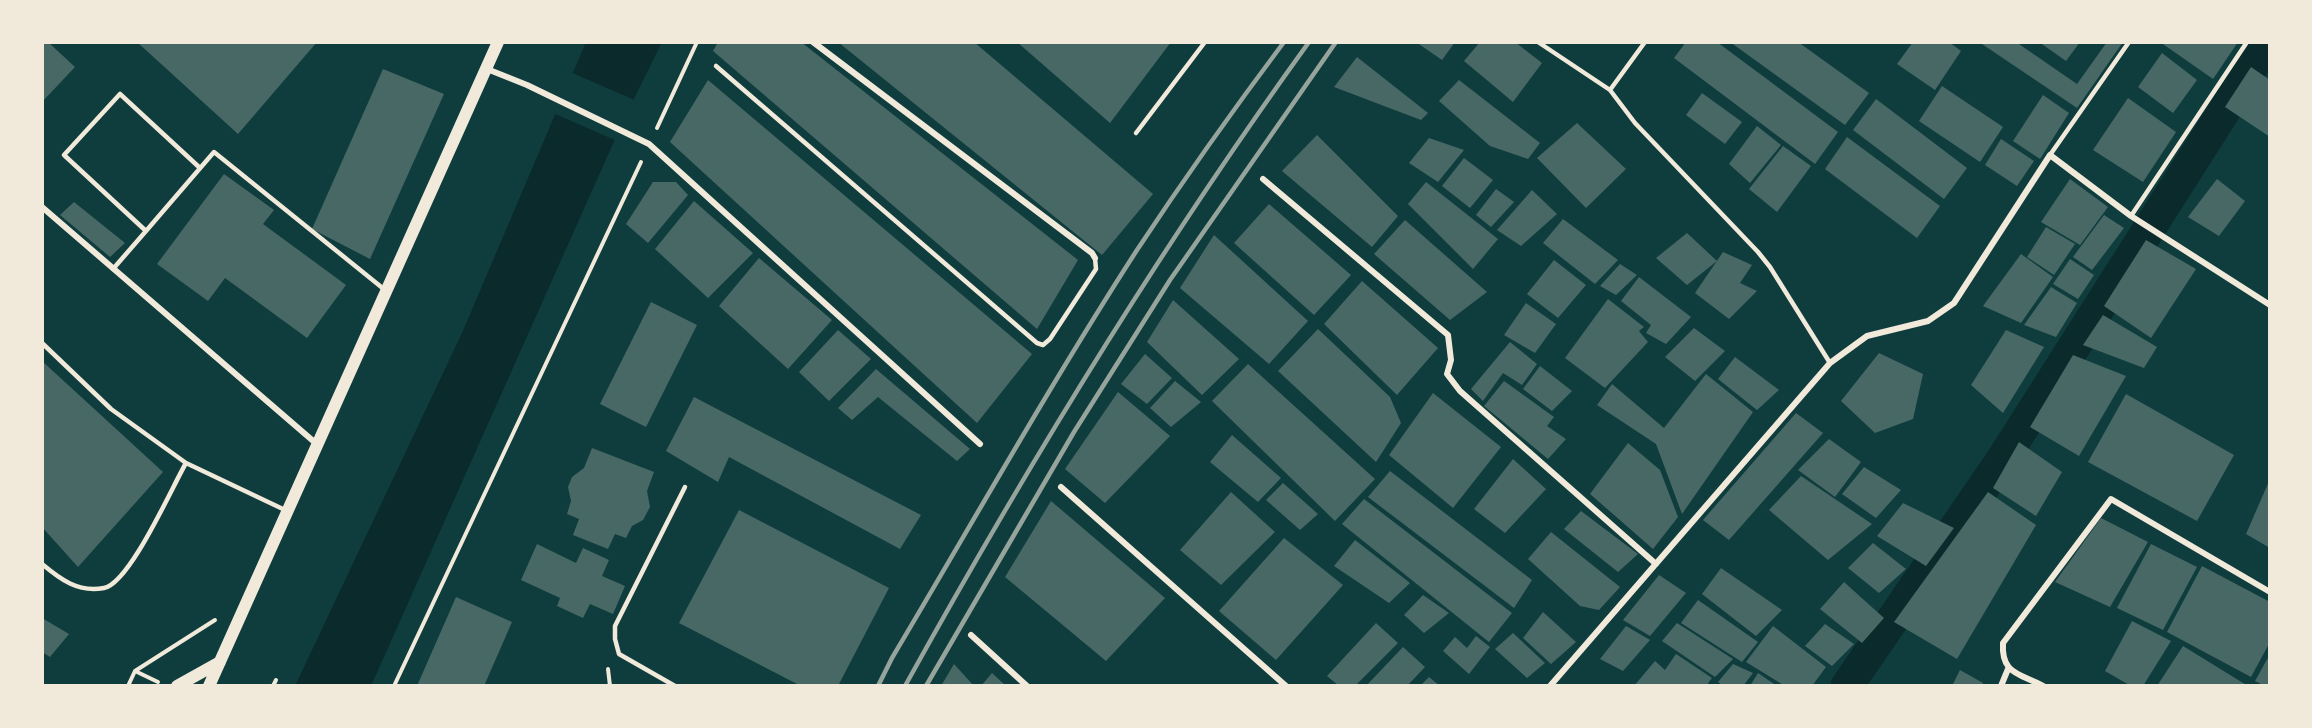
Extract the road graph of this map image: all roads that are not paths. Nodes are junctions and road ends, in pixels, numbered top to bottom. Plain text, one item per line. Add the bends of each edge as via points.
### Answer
1 (498, 42) edge
2 (813, 42) edge
3 (1205, 42) edge
4 (1538, 42) edge
5 (1645, 42) edge
6 (2129, 42) edge
7 (2247, 42) edge
8 (716, 66) dead end
9 (487, 69) junction
10 (1610, 90) junction
11 (1136, 133) dead end
12 (2050, 155) junction
13 (200, 168) junction
14 (1263, 179) dead end
15 (42, 207) edge
16 (2132, 217) junction
17 (146, 231) junction
18 (1095, 258) joint
19 (113, 269) junction
20 (387, 291) junction
21 (2269, 301) edge
22 (42, 343) edge
23 (1830, 363) junction
24 (980, 444) dead end
25 (319, 446) junction
26 (186, 463) junction
27 (685, 487) dead end
28 (1061, 487) dead end
29 (288, 512) junction
30 (42, 564) edge
31 (1656, 564) junction
32 (2270, 592) edge
33 (971, 635) dead end
34 (220, 662) junction
35 (2008, 669) junction
36 (177, 686) edge
37 (209, 686) edge
38 (675, 686) edge
39 (1027, 686) edge
40 (1286, 686) edge
41 (1550, 686) edge
42 (2001, 686) edge
43 (2043, 686) edge

1 - 9 main road
2 - 18 street
3 - 11 lane
4 - 10 lane
5 - 10 lane
6 - 12 lane
7 - 16 lane
8 - 18 lane via 1037,343 1043,345 1050,339 1096,269
9 - 20 main road
9 - 24 street via 649,144
10 - 23 lane via 1635,123 1764,260
12 - 16 street
12 - 23 street via 1954,303 1928,321 1867,336
13 - 17 lane
13 - 17 lane via 120,94 64,155
13 - 20 lane via 214,152
14 - 31 street via 1448,335 1451,360 1447,374 1460,391
15 - 19 street
16 - 21 street
17 - 19 lane
19 - 25 street
20 - 25 main road
22 - 26 lane via 111,409
23 - 31 street
25 - 29 main road
26 - 29 lane
26 - 30 lane via 154,527 120,577 106,588 65,583
27 - 38 lane via 615,626 619,654
28 - 40 street
29 - 34 main road
31 - 41 street
32 - 35 street via 2111,499 2003,643 2002,657
33 - 39 street
34 - 36 main road
34 - 37 main road
35 - 42 street
35 - 43 street

